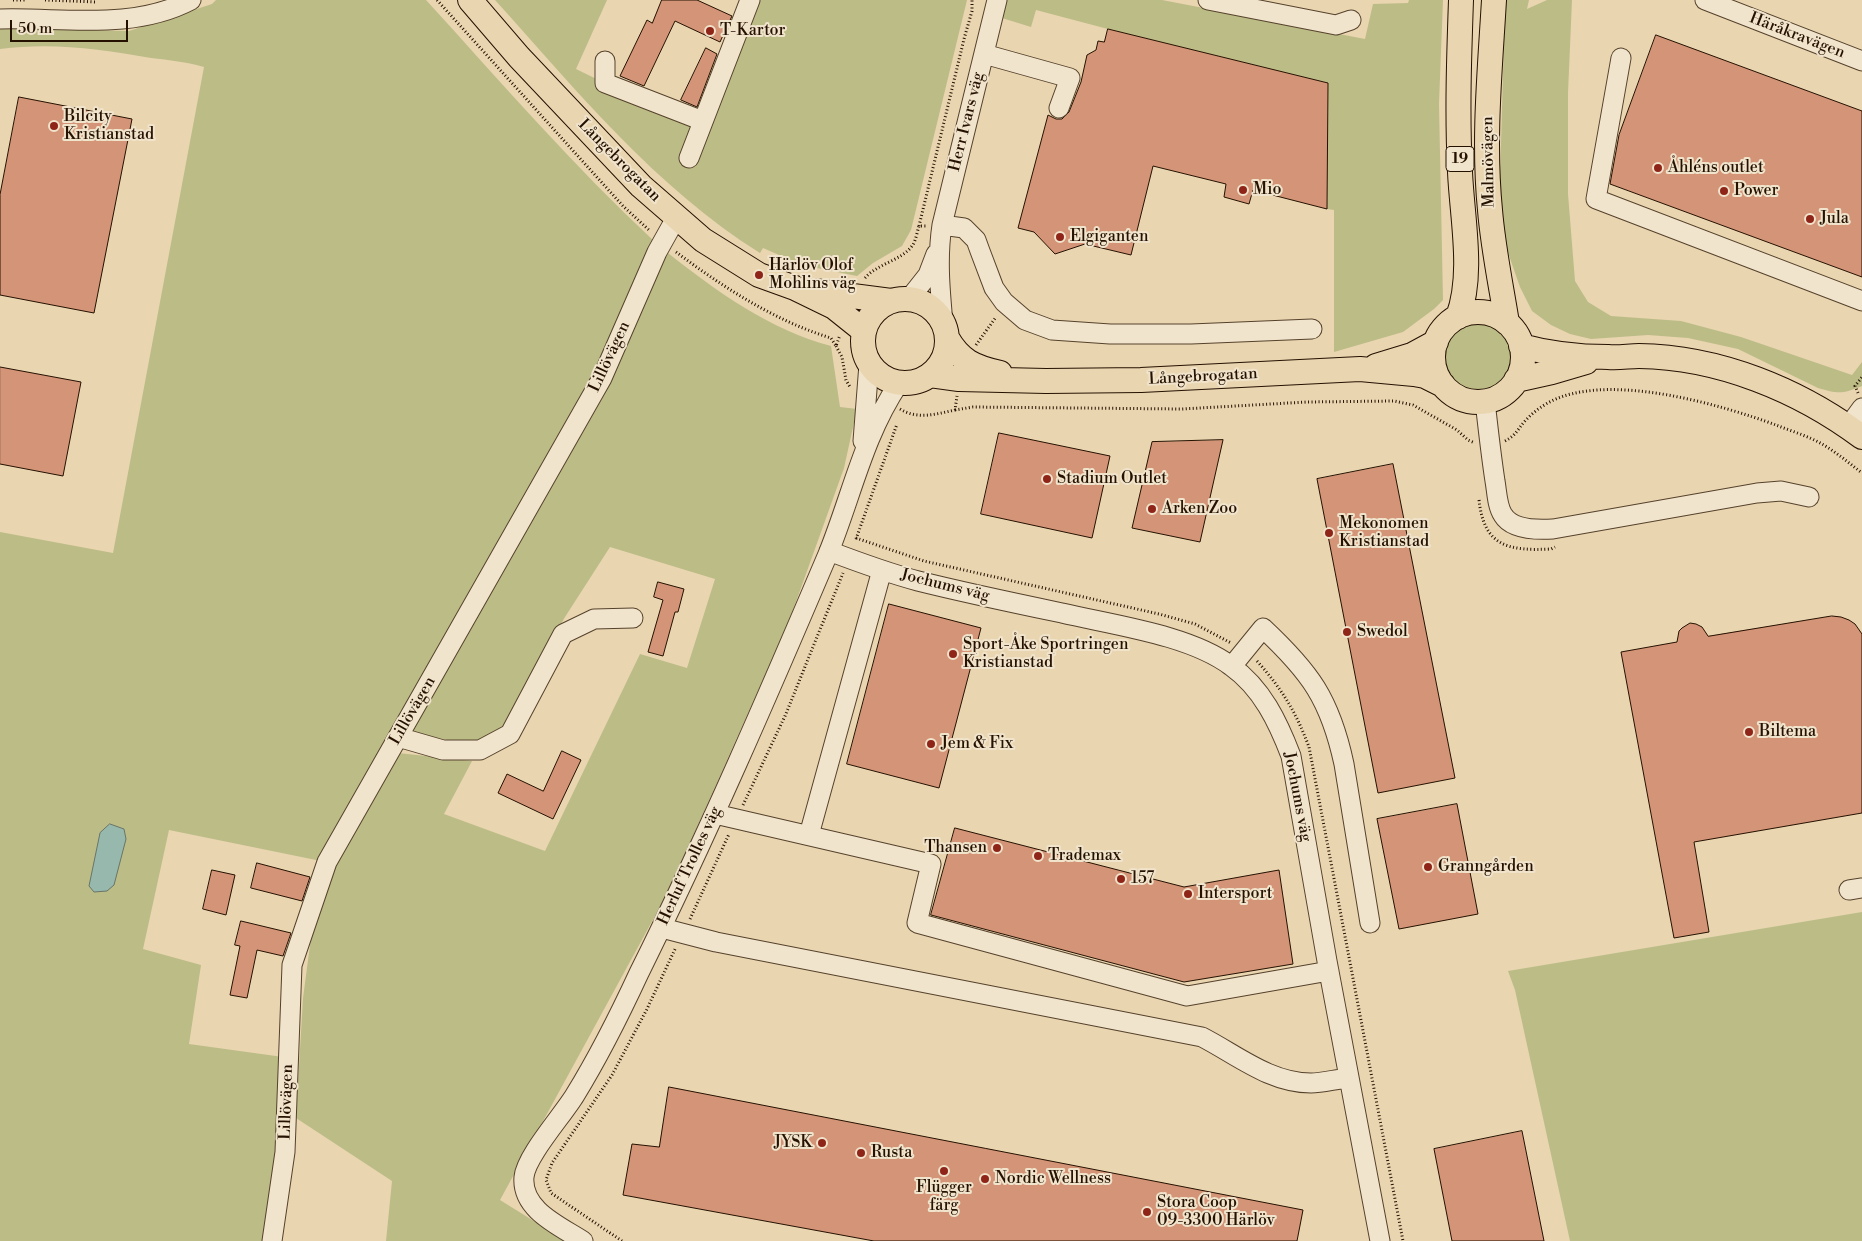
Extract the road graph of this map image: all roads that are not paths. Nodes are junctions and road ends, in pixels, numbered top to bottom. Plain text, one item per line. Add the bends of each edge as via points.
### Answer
1 (191, 0) edge
2 (470, 0) edge
3 (750, 0) edge
4 (997, 0) edge
5 (1208, 0) edge
6 (1461, 0) edge
7 (1494, 0) edge
8 (1705, 0) edge
9 (1740, 6) edge
10 (0, 19) edge
11 (1351, 20) dead end
12 (984, 54) junction
13 (1621, 58) dead end
14 (605, 61) dead end
15 (1862, 61) edge
16 (1059, 108) dead end
17 (703, 121) junction
18 (688, 158) dead end
19 (676, 218) junction
20 (941, 234) junction
21 (795, 288) junction
22 (900, 300) junction
23 (1862, 302) edge
24 (1458, 317) junction
25 (1507, 323) junction
26 (1312, 329) dead end
27 (945, 330) junction
28 (864, 332) junction
29 (1436, 342) junction
30 (1522, 346) junction
31 (1610, 358) junction
32 (869, 364) junction
33 (1360, 370) junction
34 (930, 375) junction
35 (1516, 380) junction
36 (1046, 381) junction
37 (900, 383) junction
38 (1443, 385) junction
39 (1485, 401) junction
40 (1857, 424) edge
41 (862, 454) junction
42 (1809, 497) dead end
43 (829, 551) junction
44 (882, 570) junction
45 (633, 618) dead end
46 (1232, 666) junction
47 (398, 737) junction
48 (715, 814) junction
49 (809, 835) junction
50 (1370, 923) dead end
51 (662, 928) junction
52 (1328, 971) junction
53 (1349, 1078) junction
54 (272, 1241) edge
55 (584, 1241) edge
56 (1380, 1241) edge

1 - 10 street via 169,10 130,18
2 - 19 main road, Långebrogatan via 572,113
3 - 17 street
4 - 12 street, Herr Ivars väg
5 - 11 street via 1336,25
6 - 24 main road, Malmövägen / 19 via 1458,99 1466,266 1465,294
7 - 25 main road, Malmövägen / 19 via 1489,83 1489,209
8 - 9 street, Häråkravägen
9 - 15 street, Häråkravägen
12 - 16 street via 1070,78
12 - 20 street, Herr Ivars väg
13 - 23 street via 1596,199
14 - 17 street via 605,83
17 - 18 street
19 - 21 main road, Långebrogatan via 730,259 759,275
19 - 47 street, Lillövägen via 657,252 602,378
20 - 22 street, Herr Ivars väg via 928,275
20 - 26 street via 964,228 976,240 994,288 1004,302 1025,320 1052,330 1191,334
20 - 27 street, Herr Ivars väg via 939,287
21 - 22 main road, Långebrogatan
21 - 28 main road, Långebrogatan via 834,307
22 - 27 main road via 929,307 937,314
22 - 28 main road via 882,306 874,313
24 - 25 main road via 1484,313
24 - 29 main road via 1441,332
25 - 30 main road
27 - 34 main road via 943,358
27 - 36 main road, Långebrogatan via 955,351 971,363 986,370
28 - 32 main road via 863,348
29 - 33 main road, Långebrogatan via 1404,358
29 - 38 main road via 1434,365
30 - 31 main road via 1563,355
30 - 35 main road via 1521,370
31 - 35 main road
31 - 40 main road via 1666,358 1735,372
32 - 37 main road via 880,375
32 - 41 street, Herluf Trolles väg
33 - 36 main road, Långebrogatan
33 - 38 main road, Långebrogatan via 1414,374
34 - 36 main road, Långebrogatan
34 - 37 main road via 916,382
35 - 39 main road via 1501,395
37 - 41 street, Herluf Trolles väg via 876,422
38 - 39 main road via 1460,398
39 - 42 street via 1498,502 1503,516 1518,526 1536,530 1600,522 1758,493 1781,491
41 - 43 street, Herluf Trolles väg
43 - 44 street, Jochums väg
43 - 48 street, Herluf Trolles väg
44 - 46 street, Jochums väg via 1186,643
44 - 49 street
45 - 47 street via 594,618 563,634 510,734 480,750 443,750
46 - 50 street via 1263,628 1296,659 1322,697 1336,730 1344,764
46 - 52 street, Jochums väg via 1266,702 1280,726 1291,756
47 - 54 street, Lillövägen via 327,862 292,965 285,1152
48 - 49 street
48 - 51 street, Herluf Trolles väg
49 - 52 street via 931,864 917,923 1187,996
51 - 53 street via 740,947 1202,1037 1281,1080 1311,1083
51 - 55 street, Herluf Trolles väg via 575,1095 527,1163 525,1192 534,1208
52 - 53 street, Jochums väg
53 - 56 street, Jochums väg

